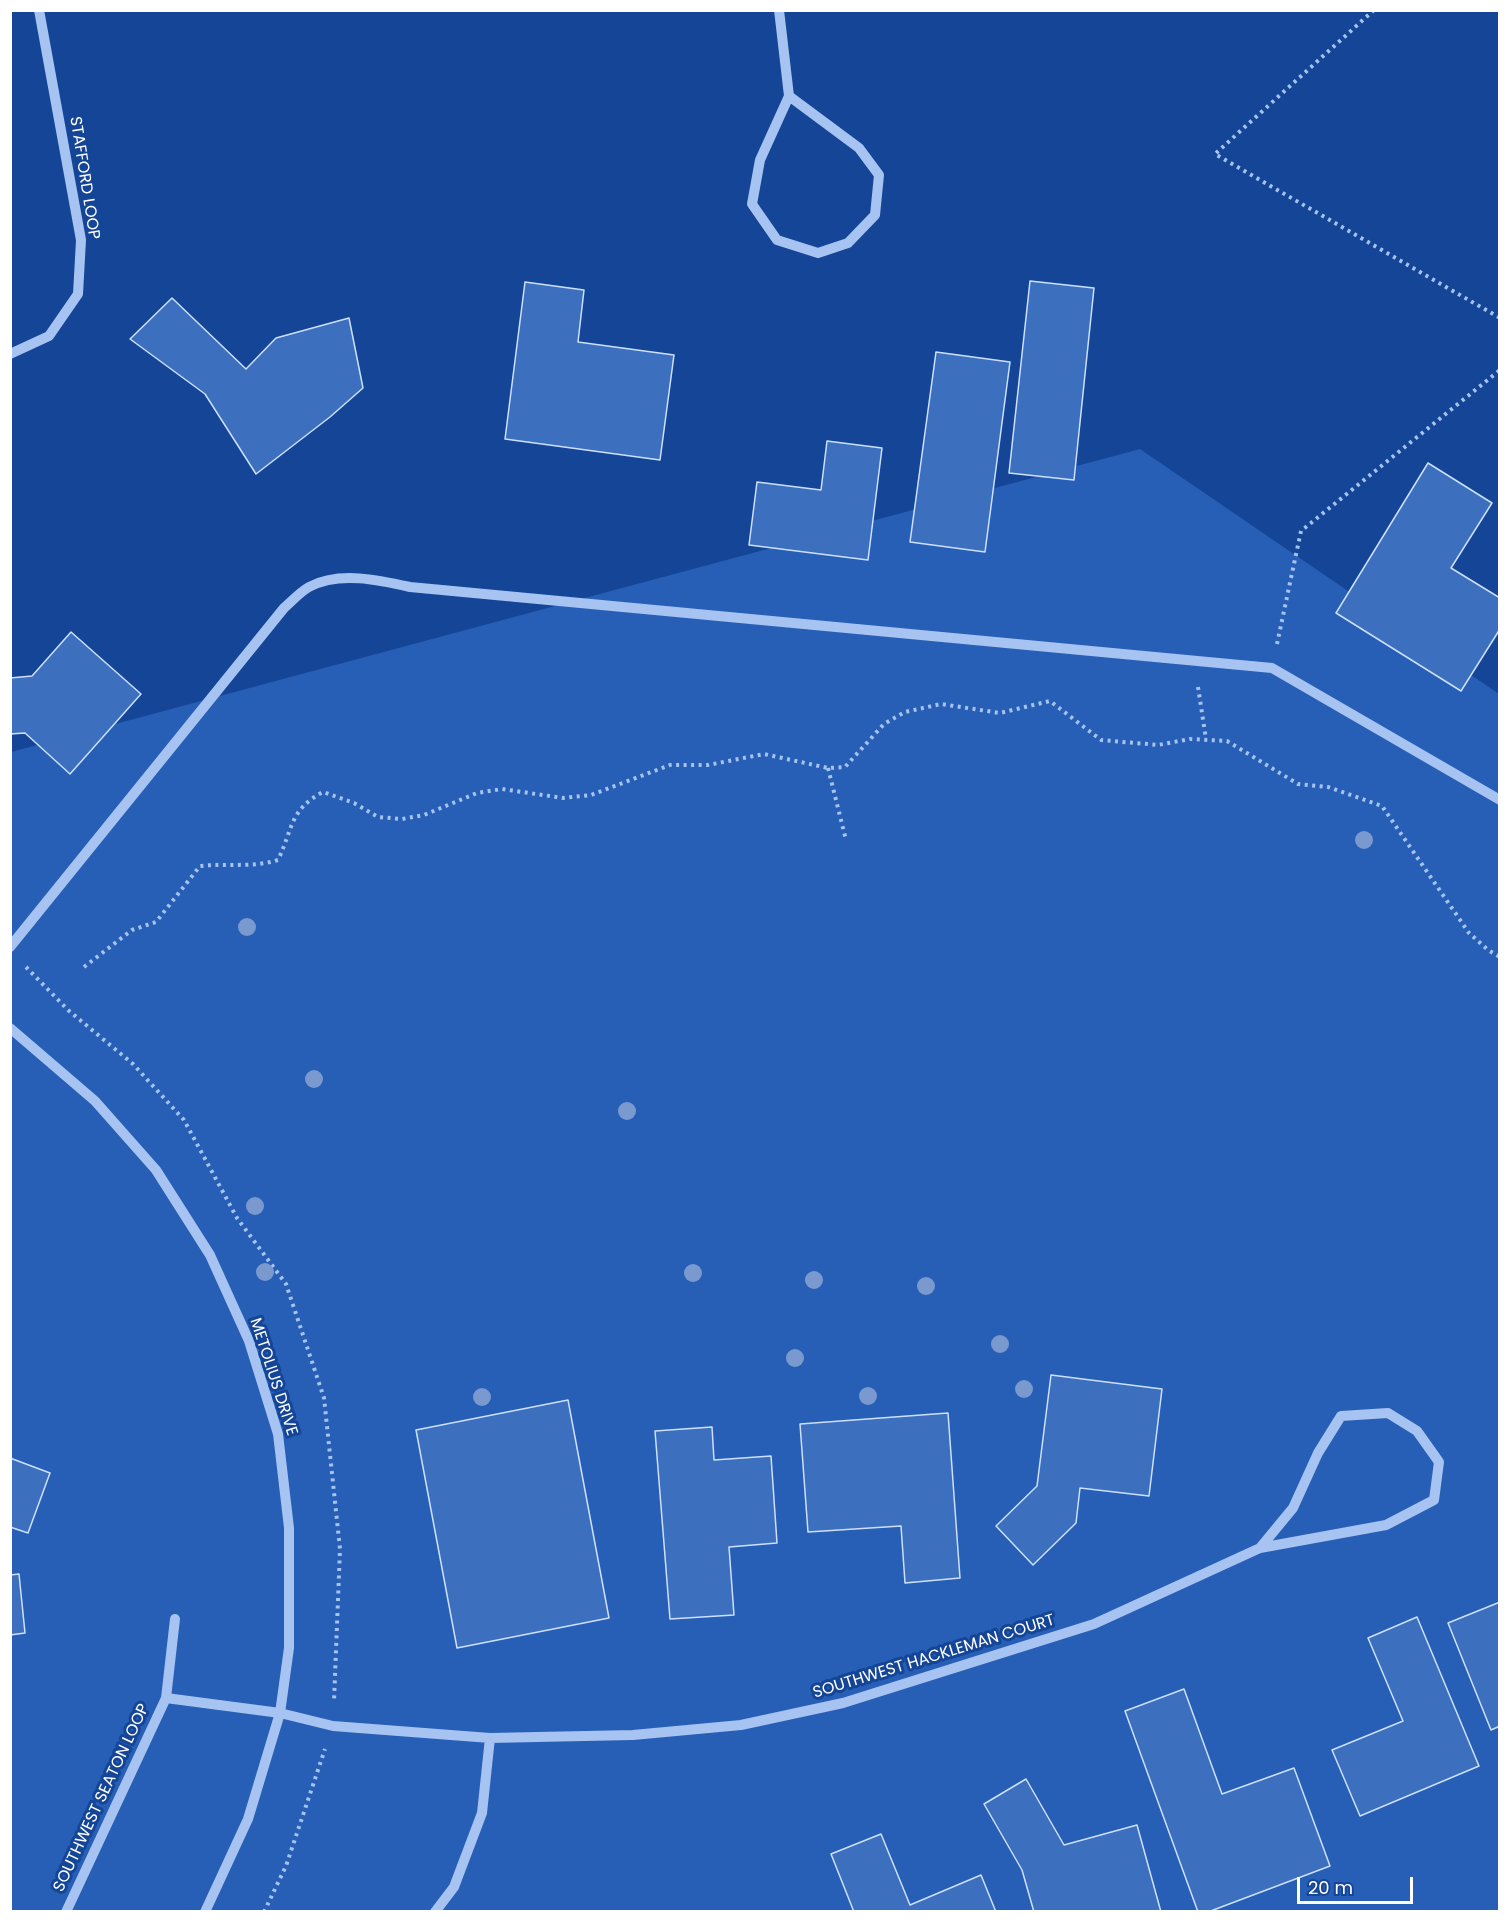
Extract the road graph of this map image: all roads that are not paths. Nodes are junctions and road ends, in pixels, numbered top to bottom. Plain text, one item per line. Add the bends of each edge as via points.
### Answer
1 (39, 10) edge
2 (779, 10) edge
3 (789, 96) junction
4 (10, 354) edge
5 (1500, 800) edge
6 (10, 947) edge
7 (10, 1028) edge
8 (1260, 1548) junction
9 (175, 1619) dead end
10 (166, 1698) junction
11 (280, 1713) junction
12 (490, 1738) junction
13 (66, 1911) edge
14 (205, 1911) edge
15 (435, 1911) edge

1 - 4 street, STAFFORD LOOP via 81,240 78,294 49,336
2 - 3 street
3 - 3 street via 760,160 752,204 777,240 818,253 848,243 875,214 879,176 860,148
5 - 6 street via 1272,668 410,587 372,578 338,580 310,587 284,608
7 - 11 street, METOLIUS DRIVE via 95,1101 156,1170 210,1255 249,1341 278,1434 289,1528 289,1648
8 - 8 street, SOUTHWEST HACKLEMAN COURT via 1386,1525 1434,1500 1439,1462 1417,1431 1388,1413 1341,1416 1317,1454 1293,1508
8 - 12 street, SOUTHWEST HACKLEMAN COURT via 1094,1624 843,1703 741,1725 633,1735
9 - 10 street, SOUTHWEST SEATON LOOP
10 - 11 street, SOUTHWEST SEATON LOOP
10 - 13 street, SOUTHWEST SEATON LOOP
11 - 12 street, SOUTHWEST HACKLEMAN COURT via 333,1726
11 - 14 street, METOLIUS DRIVE via 248,1820
12 - 15 street via 482,1813 454,1887

